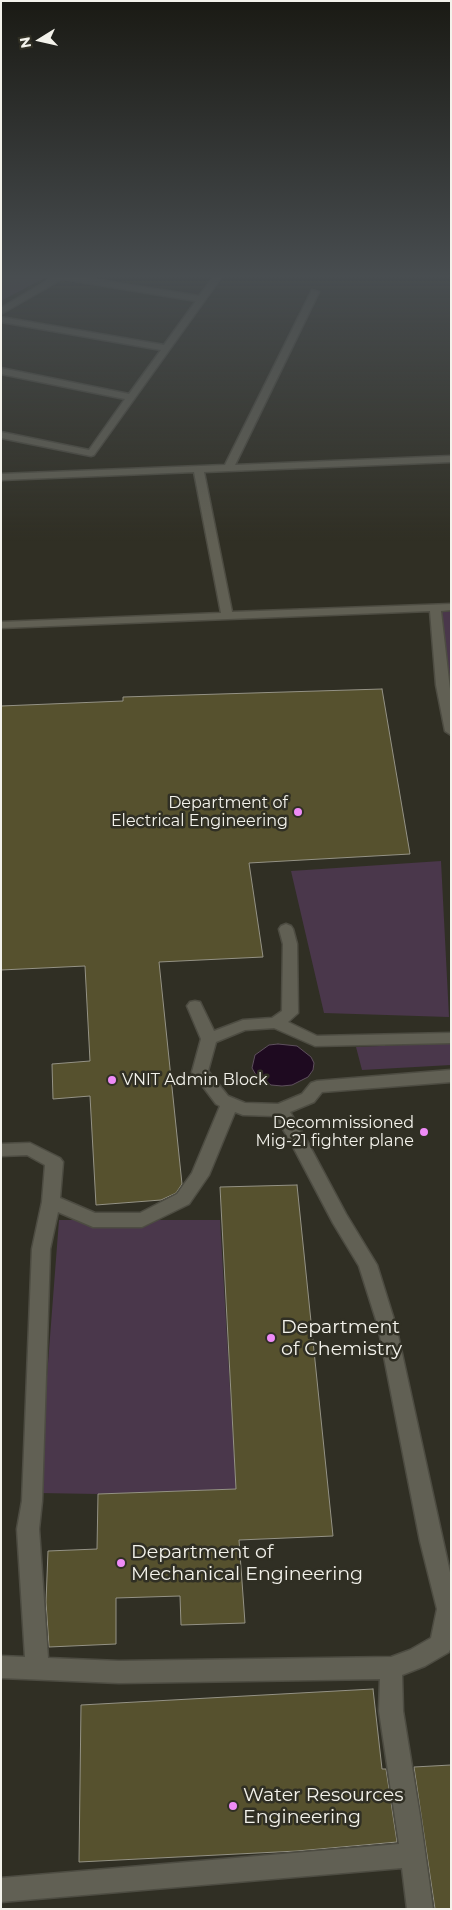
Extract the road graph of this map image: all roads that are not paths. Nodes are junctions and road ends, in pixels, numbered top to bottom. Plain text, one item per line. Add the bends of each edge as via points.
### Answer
1 (153, 364) edge
2 (279, 364) edge
3 (1, 371) edge
4 (130, 397) junction
5 (1, 435) edge
6 (451, 458) edge
7 (228, 468) junction
8 (199, 470) junction
9 (1, 477) edge
10 (435, 607) junction
11 (451, 607) edge
12 (227, 616) junction
13 (1, 625) edge
14 (451, 731) edge
15 (286, 929) dead end
16 (195, 1006) dead end
17 (276, 1023) junction
18 (451, 1038) edge
19 (209, 1039) junction
20 (451, 1076) edge
21 (230, 1103) junction
22 (280, 1110) junction
23 (1, 1150) edge
24 (50, 1202) junction
25 (1, 1667) edge
26 (391, 1668) junction
27 (37, 1669) junction
28 (413, 1855) junction
29 (1, 1890) edge
30 (420, 1909) edge

1 - 4 street
2 - 7 street
3 - 4 street
4 - 5 street via 91,453
6 - 7 street
7 - 8 street
8 - 9 street
8 - 12 street
10 - 11 street
10 - 12 street
10 - 14 street via 442,685
12 - 13 street
15 - 17 street via 290,944 290,1012
16 - 19 street
17 - 18 street via 315,1041
17 - 19 street via 243,1025
19 - 21 street via 200,1072 222,1100
20 - 22 street via 317,1087 308,1098
21 - 22 street via 243,1109
21 - 24 street via 200,1175 183,1199 142,1220 93,1220
22 - 26 street via 368,1265 387,1326 448,1609 441,1644
23 - 24 street via 30,1149 54,1162
24 - 27 street via 41,1249 32,1501 28,1529
25 - 27 street
26 - 27 street via 119,1672
26 - 28 street via 391,1711
28 - 29 street
28 - 30 street

